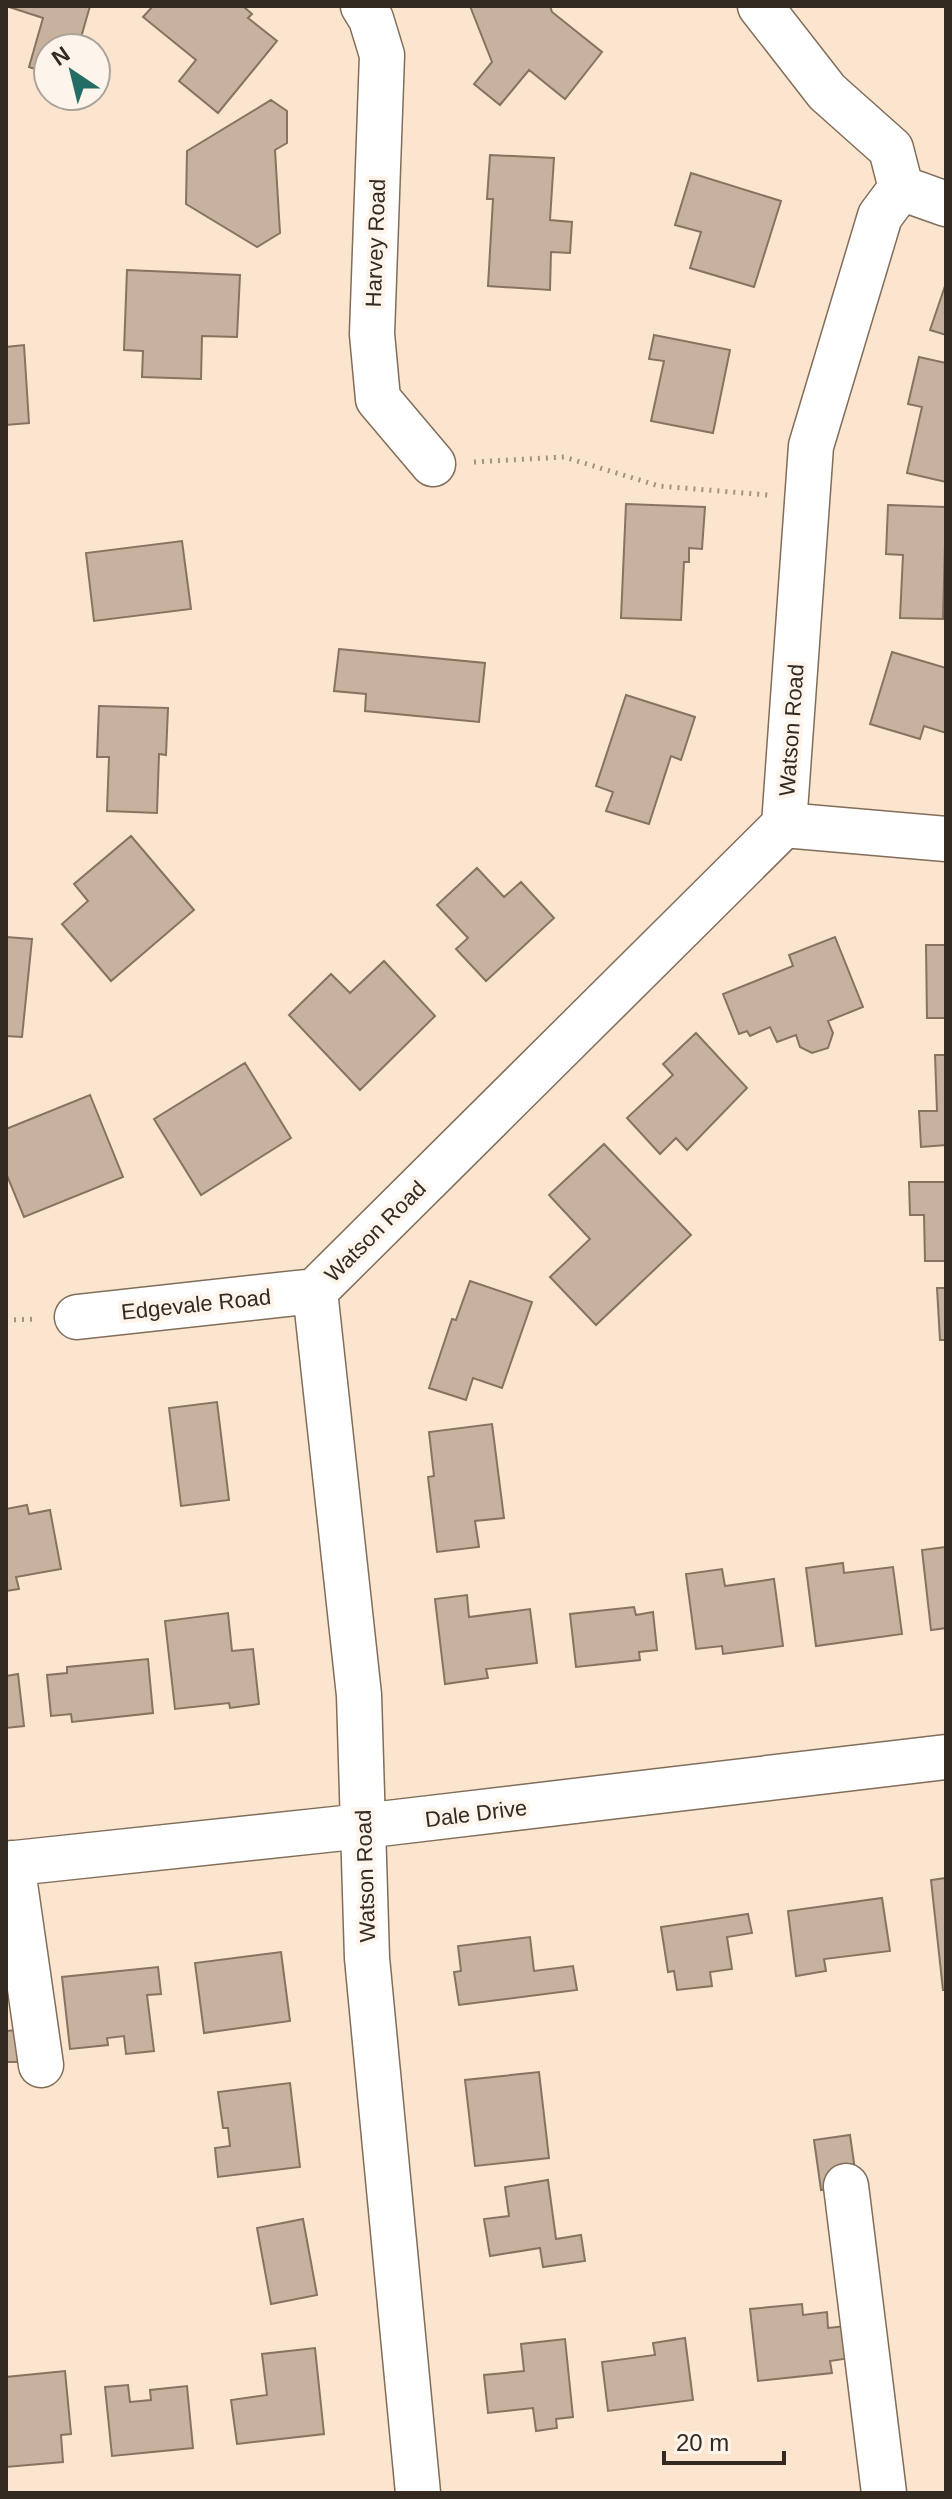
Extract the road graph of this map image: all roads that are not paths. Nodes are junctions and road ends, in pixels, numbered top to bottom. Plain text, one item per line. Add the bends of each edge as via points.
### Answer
1 (363, 6) edge
2 (760, 6) edge
3 (945, 200) edge
4 (891, 202) junction
5 (433, 464) road end
6 (784, 825) junction
7 (946, 839) edge
8 (315, 1291) junction
9 (77, 1317) dead end
10 (946, 1757) edge
11 (363, 1826) junction
12 (9, 1864) edge
13 (41, 2065) dead end
14 (846, 2186) dead end
15 (418, 2493) edge
16 (884, 2493) edge

1 - 5 street, Harvey Road via 382,55 372,334 378,399
2 - 4 street via 827,92 891,149
3 - 4 street
4 - 6 street, Watson Road via 811,446
6 - 7 street
6 - 8 street, Watson Road
8 - 9 street, Edgevale Road
8 - 11 street, Watson Road via 359,1695
10 - 11 street, Dale Drive
11 - 12 street, Dale Drive
11 - 15 street, Watson Road via 367,1958
12 - 13 street
14 - 16 street

